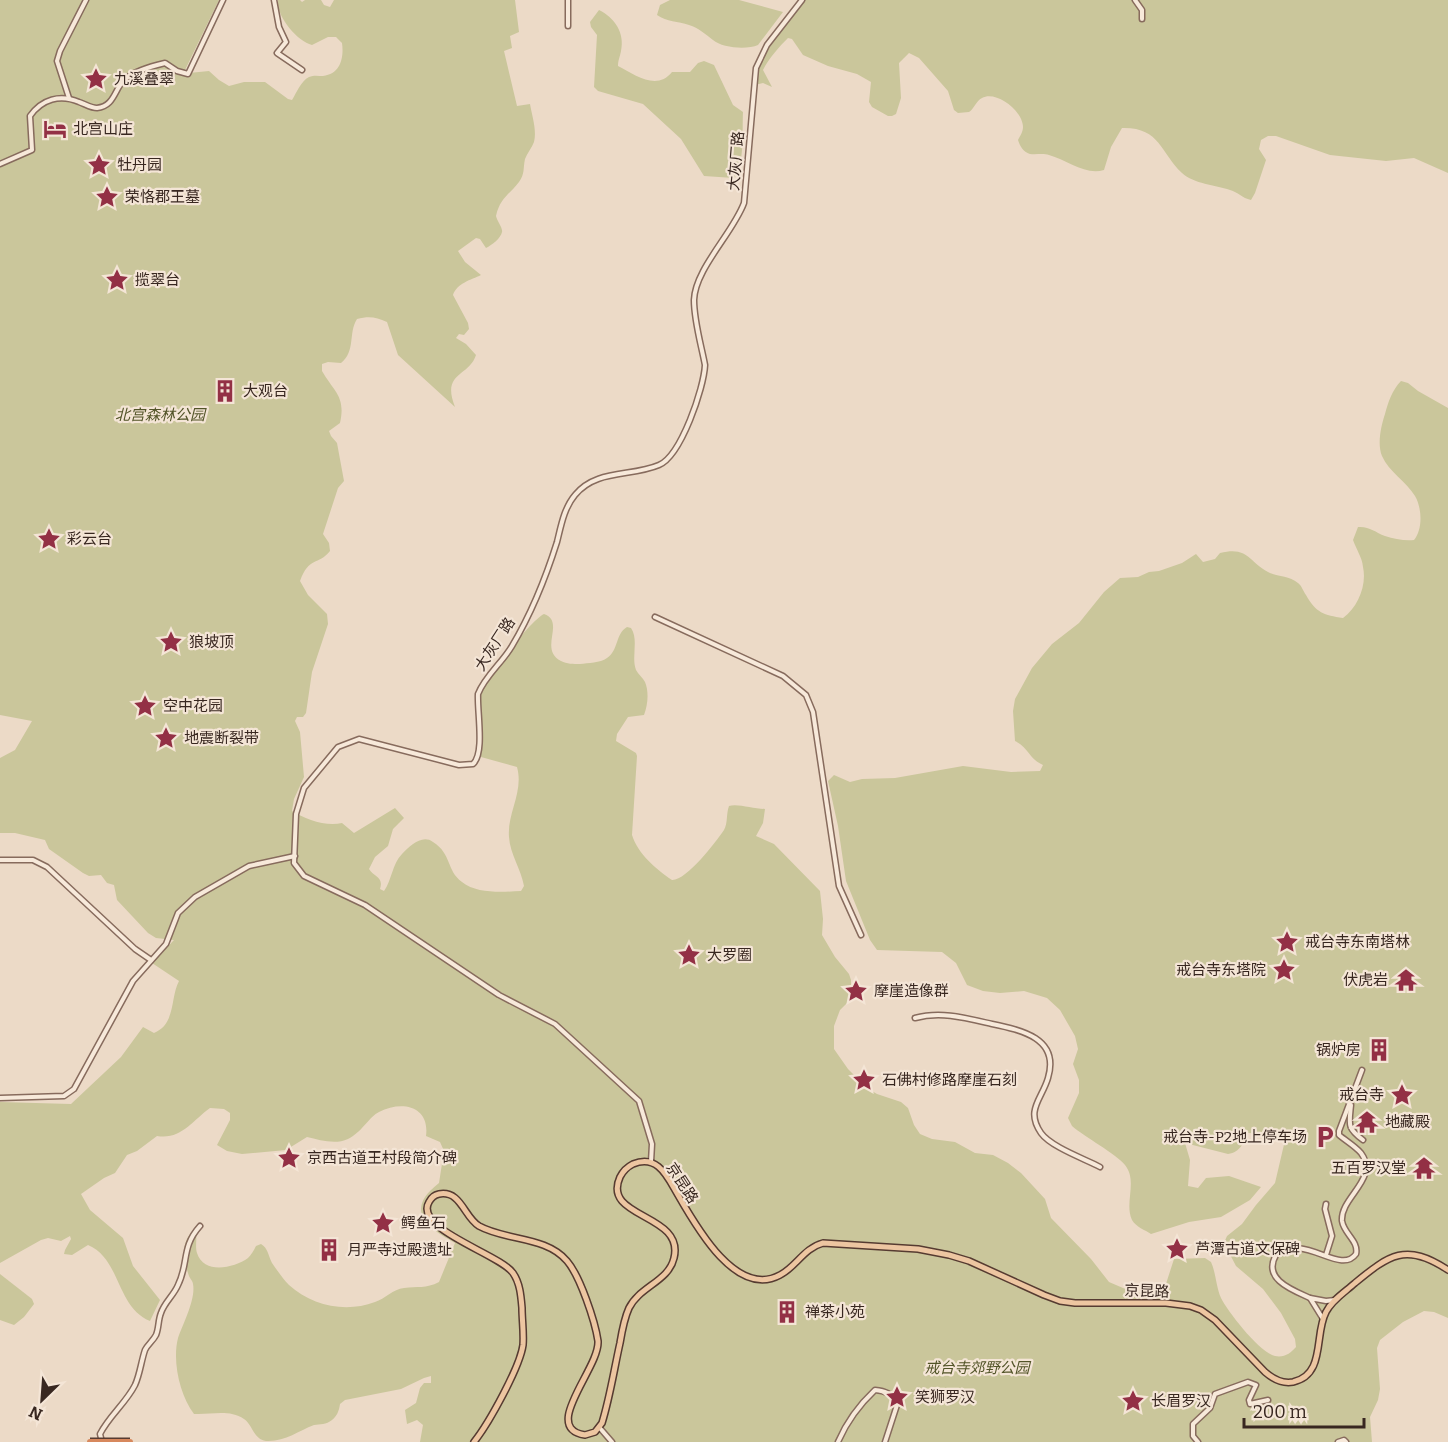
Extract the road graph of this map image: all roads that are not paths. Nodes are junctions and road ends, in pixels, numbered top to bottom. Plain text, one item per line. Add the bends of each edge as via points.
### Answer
1 (86, 0) edge
2 (223, 0) edge
3 (274, 0) edge
4 (568, 0) edge
5 (802, 0) edge
6 (1135, 0) edge
7 (1142, 19) dead end
8 (568, 26) dead end
9 (302, 70) dead end
10 (69, 98) junction
11 (0, 164) edge
12 (655, 617) dead end
13 (295, 856) junction
14 (0, 860) edge
15 (861, 935) dead end
16 (151, 960) junction
17 (915, 1018) dead end
18 (1362, 1070) dead end
19 (0, 1098) edge
20 (1351, 1102) junction
21 (1363, 1140) dead end
22 (651, 1162) junction
23 (1101, 1167) dead end
24 (1326, 1204) dead end
25 (200, 1226) dead end
26 (1326, 1255) junction
27 (1448, 1270) edge
28 (1310, 1298) junction
29 (1335, 1300) junction
30 (1323, 1318) junction
31 (1268, 1400) dead end
32 (600, 1428) junction
33 (90, 1442) edge
34 (102, 1442) edge
35 (130, 1442) edge
36 (474, 1442) edge
37 (612, 1442) edge
38 (838, 1442) edge
39 (885, 1442) edge
40 (1198, 1442) edge
41 (1338, 1442) edge
42 (1346, 1442) edge

1 - 10 street via 57,61
2 - 10 street via 188,74 165,63 125,79 109,104 95,108
3 - 9 street via 286,42 278,53
4 - 8 street
5 - 13 street, 大灰厂路 via 767,45 756,68 744,203 695,293 705,374 672,455 651,468 601,477 573,498 548,570 519,633 478,694 477,760 459,765 359,739 338,747 304,788 296,814
6 - 7 street via 1142,10
10 - 11 street via 50,99 36,107 30,116 32,150
12 - 15 street via 783,676 806,695 813,712 839,886
13 - 16 street via 249,866 195,897 178,913 166,944
13 - 22 street via 294,863 304,876 365,905 500,995 555,1024 639,1101 652,1144
14 - 16 street via 33,860 47,867
16 - 19 street via 133,981 74,1089 64,1096
17 - 23 street via 951,1015 1019,1029 1040,1041 1049,1064 1048,1078 1034,1109 1041,1134
18 - 20 street
20 - 21 street via 1349,1127
20 - 26 street via 1339,1136 1360,1153 1365,1174 1344,1209 1342,1220 1357,1252 1348,1261
22 - 30 main road, 京昆路 via 663,1169 699,1231 738,1273 750,1278 762,1280 780,1275 808,1250 823,1243 940,1252 1060,1301 1166,1303 1195,1308 1222,1326 1270,1376 1288,1383 1305,1377 1314,1366
22 - 32 main road, 京昆路 via 627,1167 618,1182 619,1193 630,1209 671,1235 674,1257 669,1269 639,1294 628,1310
24 - 26 street via 1332,1236
25 - 34 street via 185,1250 178,1286 160,1313 157,1333 146,1348 135,1386 105,1423 100,1434
26 - 28 street via 1296,1247 1284,1250 1274,1259 1272,1271 1279,1282
27 - 29 main road, 京昆路 via 1416,1255 1397,1255 1378,1265
28 - 29 street
28 - 30 street
29 - 30 main road, 京昆路
31 - 40 street via 1248,1402 1256,1388 1254,1383 1243,1382 1219,1391 1207,1412 1193,1424 1193,1436
32 - 36 main road via 580,1434 567,1421 568,1410 598,1348 593,1320 571,1265 548,1247 480,1226 451,1194 440,1194 427,1206 432,1222 508,1266 517,1279 521,1296 521,1354
32 - 37 street
33 - 35 highway, bridge
38 - 39 street via 859,1406 875,1390 883,1390 898,1402
41 - 42 street

